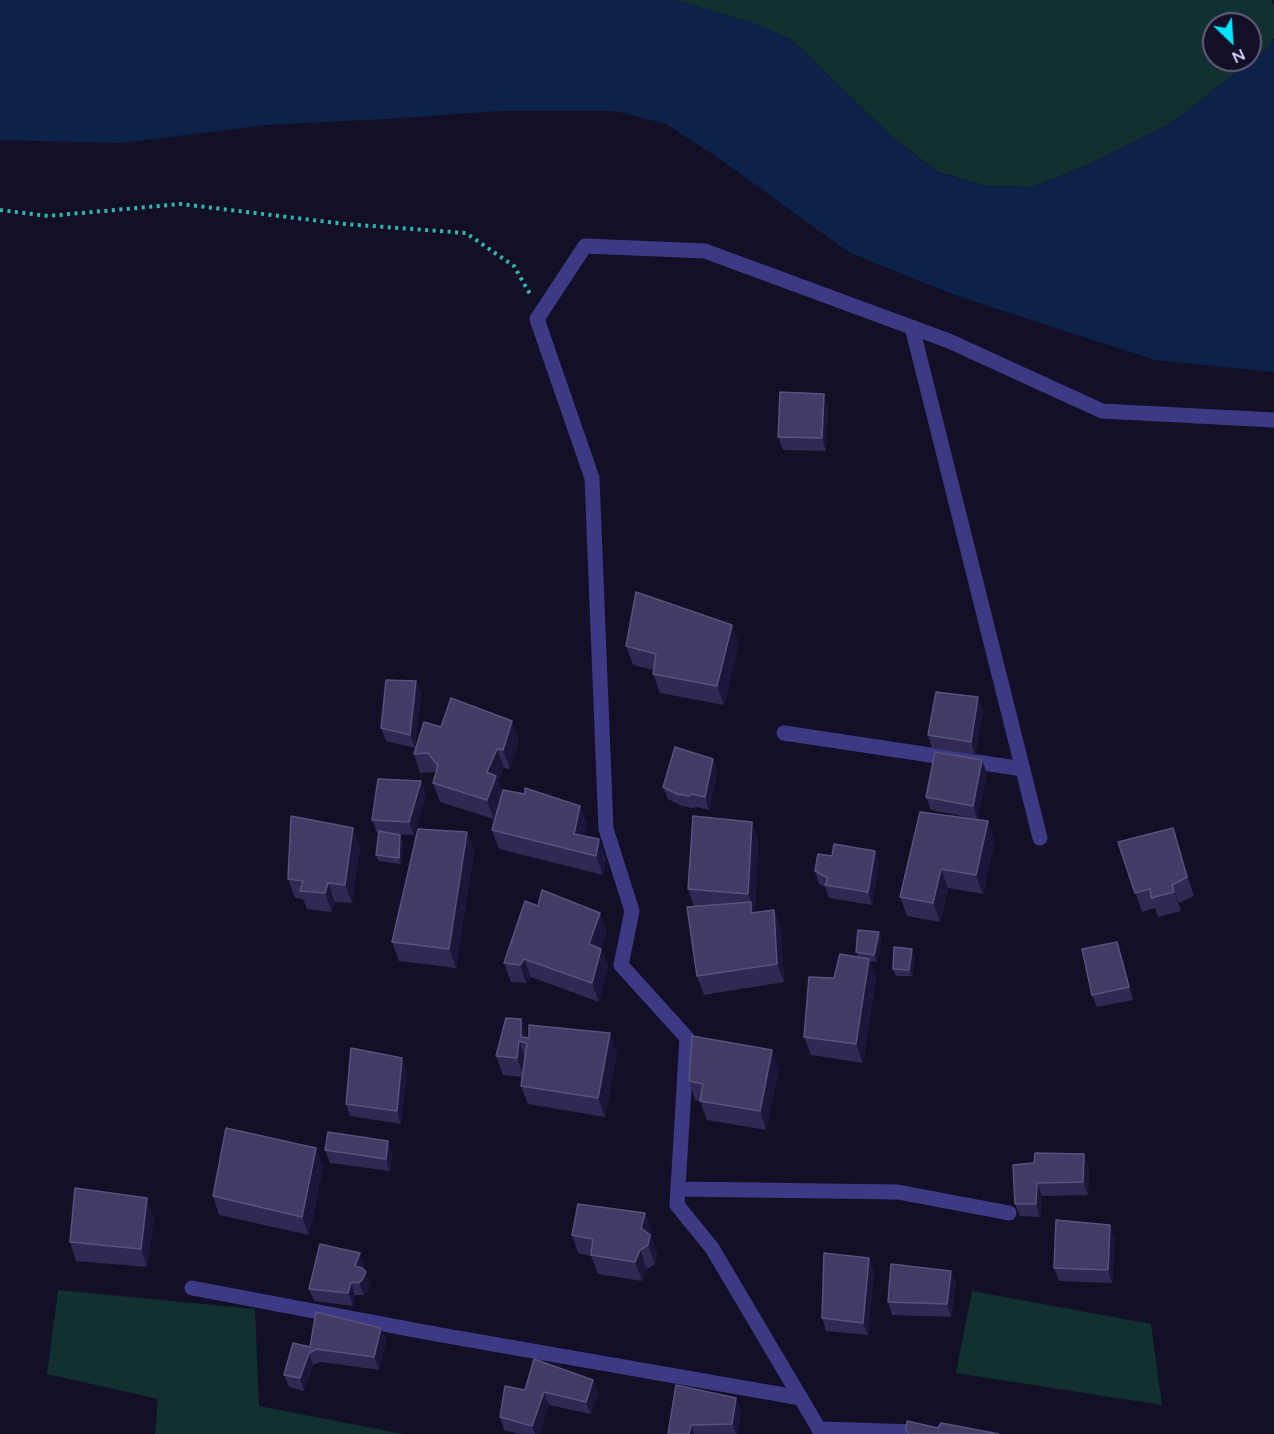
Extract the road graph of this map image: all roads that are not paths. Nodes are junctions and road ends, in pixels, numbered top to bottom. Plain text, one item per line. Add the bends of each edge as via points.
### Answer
1 (912, 327) junction
2 (1274, 420) edge
3 (784, 733) dead end
4 (1023, 769) junction
5 (1040, 838) dead end
6 (678, 1189) junction
7 (1009, 1213) dead end
8 (192, 1288) dead end
9 (801, 1398) junction
10 (819, 1431) edge
11 (928, 1434) edge

1 - 2 street via 1102,411
1 - 4 street
1 - 6 street via 705,251 585,246 537,319 592,478 606,829 632,911 621,965 687,1038
3 - 4 street
4 - 5 street
6 - 7 street via 898,1192
6 - 9 street via 677,1205 712,1248
8 - 9 street
9 - 10 street
10 - 11 street

